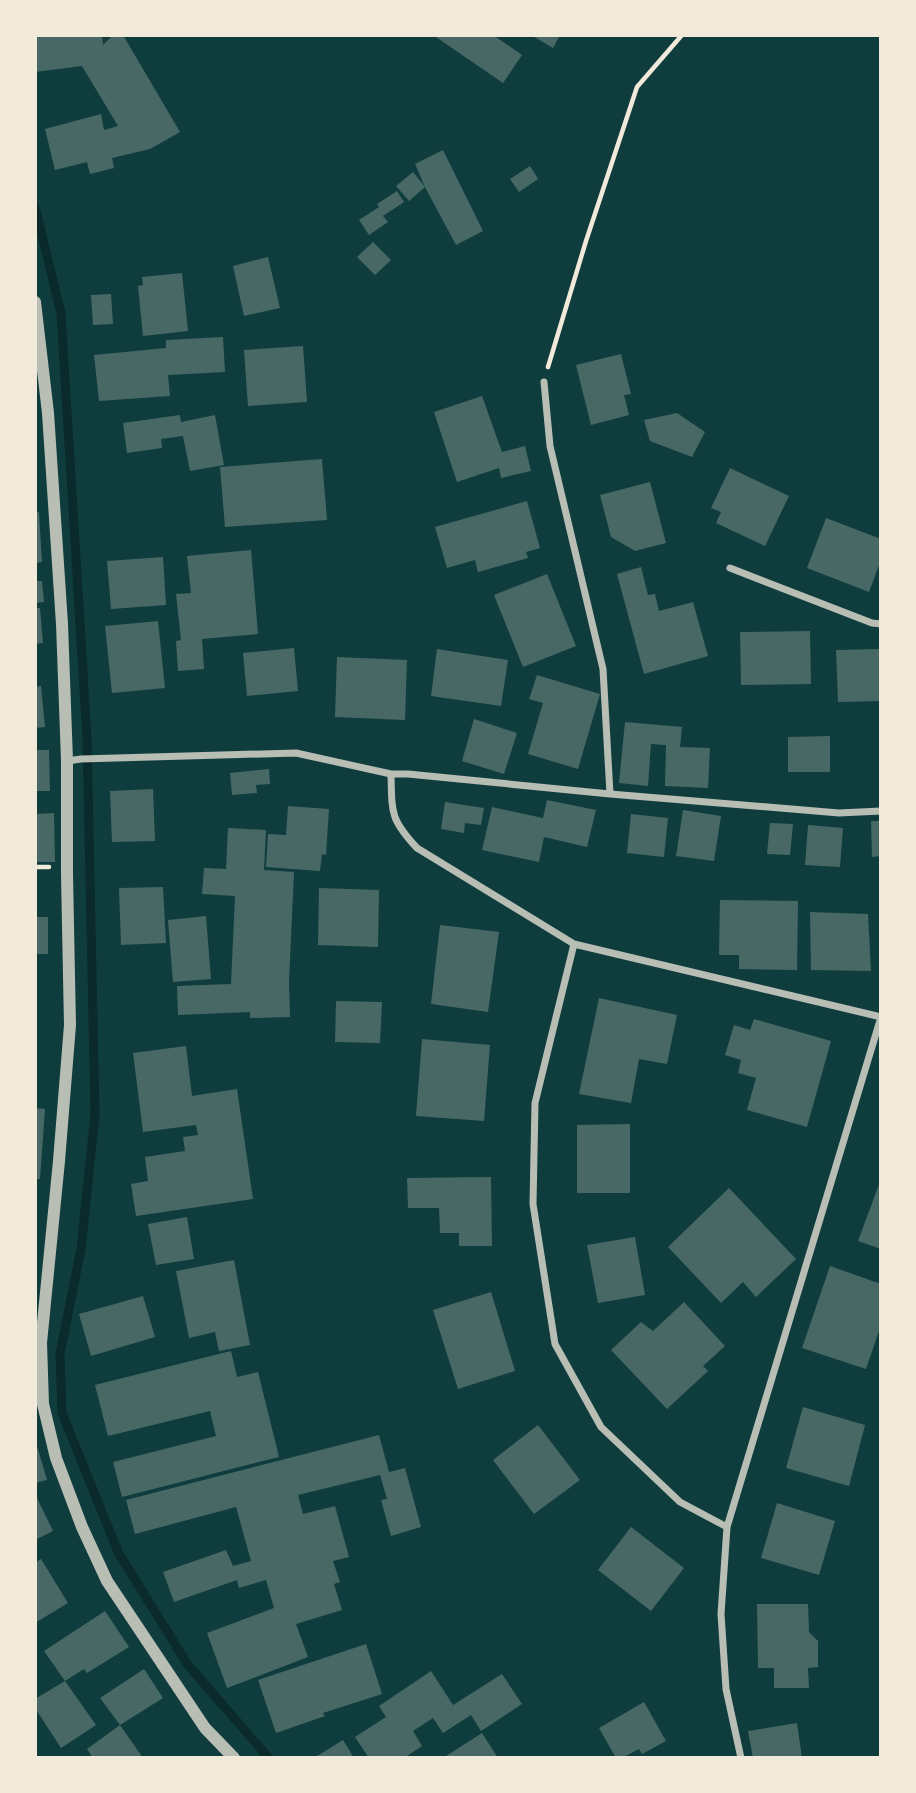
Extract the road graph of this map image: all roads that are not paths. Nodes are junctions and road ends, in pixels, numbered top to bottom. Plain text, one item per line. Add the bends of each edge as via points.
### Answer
1 (35, 302) edge
2 (544, 382) road end
3 (730, 568) dead end
4 (881, 624) edge
5 (67, 761) junction
6 (391, 774) junction
7 (610, 794) junction
8 (881, 811) edge
9 (573, 944) junction
10 (881, 1017) edge
11 (727, 1527) junction
12 (234, 1758) edge
13 (741, 1758) edge

1 - 5 street via 48,413
2 - 7 street via 550,446 603,669
3 - 4 street
5 - 6 street via 296,753
5 - 12 street via 70,1025 41,1343 43,1404 56,1458 107,1581 205,1728
6 - 7 street
6 - 9 street via 392,811 401,831 417,848
7 - 8 street via 839,813
9 - 10 street
9 - 11 street via 535,1103 533,1204 555,1344 601,1427 680,1502
10 - 11 street
11 - 13 street via 721,1614 726,1689

